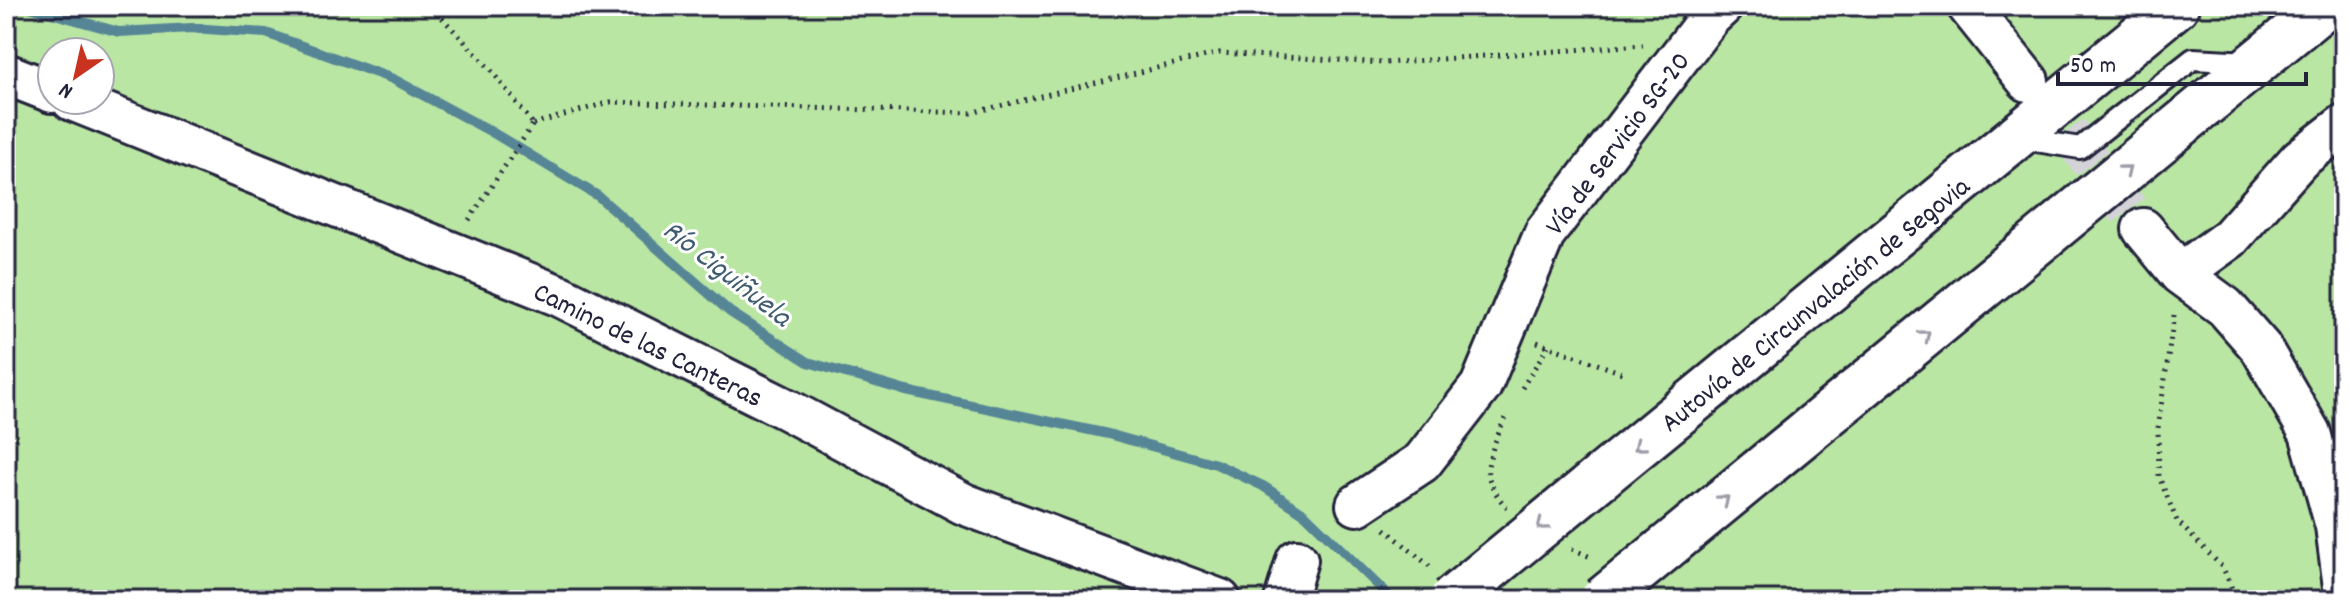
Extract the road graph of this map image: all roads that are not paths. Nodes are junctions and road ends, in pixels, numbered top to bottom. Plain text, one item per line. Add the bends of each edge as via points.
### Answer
1 (1722, 6) edge
2 (1968, 6) edge
3 (2176, 6) edge
4 (2325, 6) edge
5 (2257, 62) junction
6 (6, 74) edge
7 (2028, 81) tunnel mouth
8 (36, 86) edge
9 (112, 116) edge
10 (2344, 125) edge
11 (2016, 138) junction
12 (2143, 229) tunnel mouth
13 (2180, 274) junction
14 (1357, 505) road end
15 (1297, 560) dead end
16 (1443, 586) edge
17 (2344, 587) edge
18 (1220, 600) edge
19 (1285, 600) edge
20 (1602, 600) edge

1 - 14 street, Vía de Servicio SG-20 via 1545,233 1481,386 1422,462
2 - 7 street
3 - 11 highway, Autovía de Circunvalación de Segovia
4 - 5 highway
5 - 11 lane via 2193,59 2080,148
20 -> 5 highway, bridge
6 - 8 street
9 - 18 street, Camino de las Canteras via 560,296 964,504
10 - 13 street via 2300,159 2230,238
11 -> 16 highway, Autovía de Circunvalación de Segovia, bridge via 1602,476
12 - 13 street
13 - 17 street via 2225,307 2261,348 2310,433 2336,526
15 - 19 street

